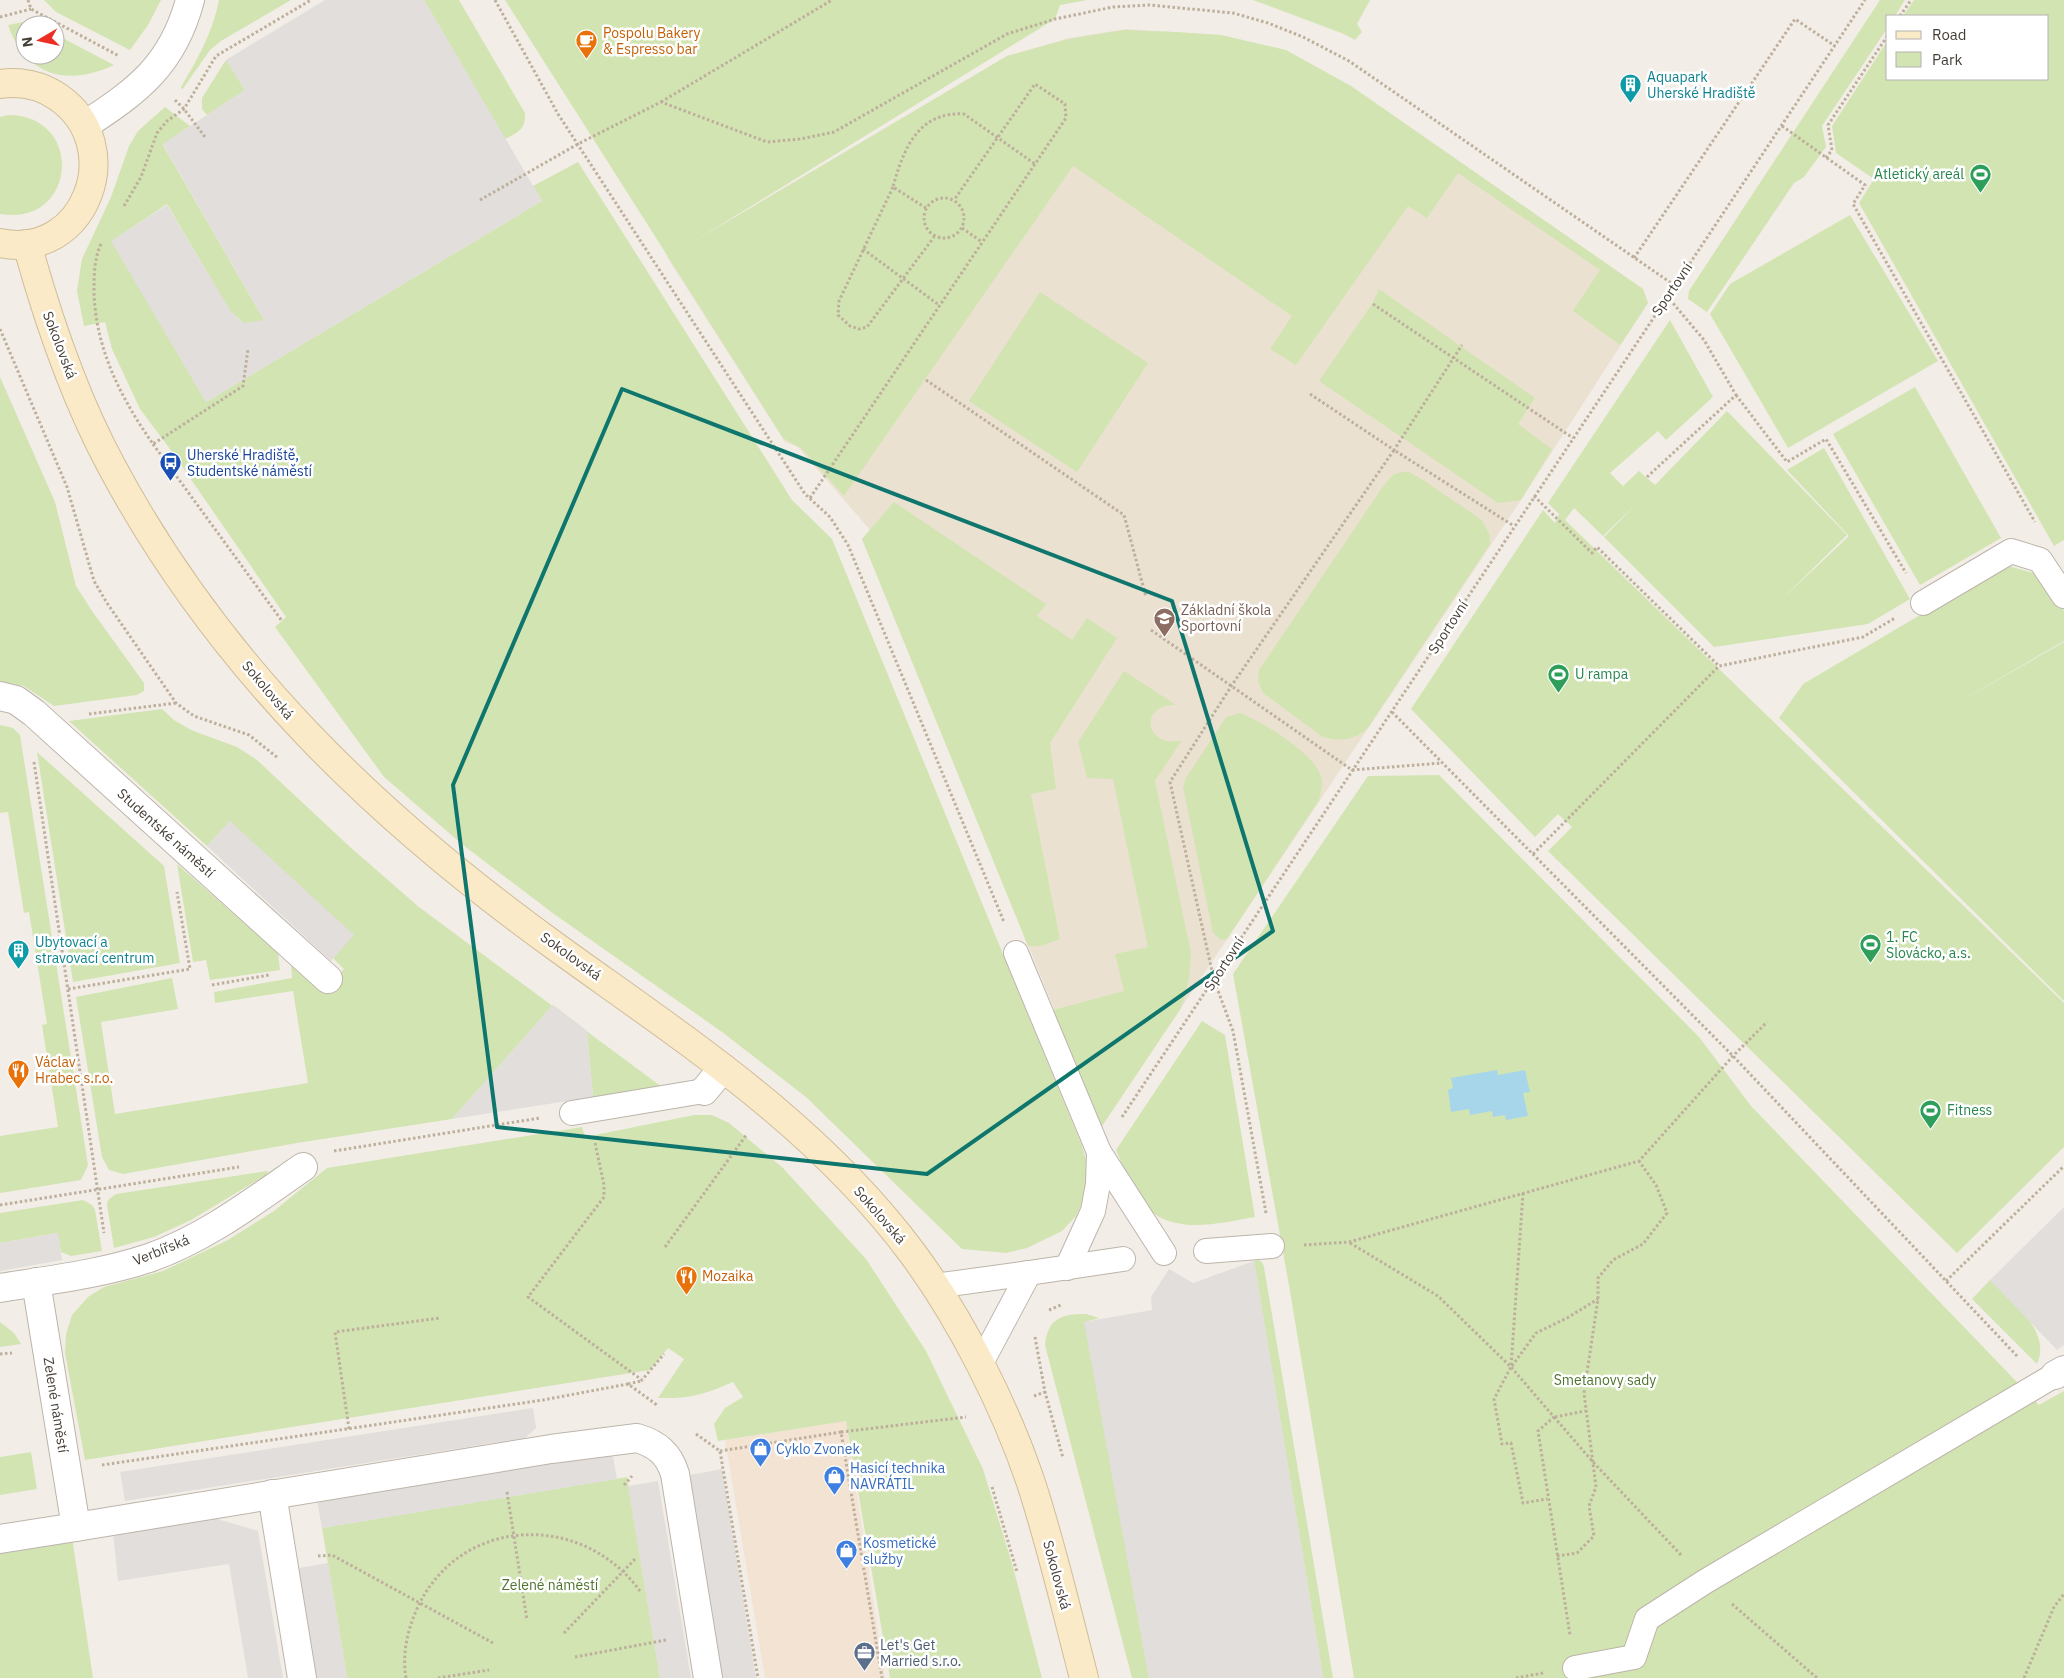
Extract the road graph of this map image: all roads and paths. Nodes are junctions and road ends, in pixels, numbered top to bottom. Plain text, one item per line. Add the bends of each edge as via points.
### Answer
1 (28, 0) edge
2 (190, 0) edge
3 (311, 0) edge
4 (495, 0) edge
5 (832, 0) edge
6 (1865, 0) edge
7 (1911, 0) edge
8 (30, 9) junction
9 (1901, 15) edge
10 (0, 18) edge
11 (1886, 37) edge
12 (1835, 46) dead end
13 (149, 76) junction
14 (0, 84) edge
15 (661, 102) junction
16 (184, 109) junction
17 (85, 125) junction
18 (1782, 126) junction
19 (205, 137) dead end
20 (998, 138) junction
21 (578, 144) junction
22 (1826, 158) junction
23 (1035, 164) junction
24 (893, 187) junction
25 (480, 200) dead end
26 (954, 200) junction
27 (123, 208) dead end
28 (926, 208) junction
29 (962, 228) junction
30 (934, 237) junction
31 (104, 238) dead end
32 (982, 242) junction
33 (0, 243) edge
34 (27, 244) junction
35 (863, 249) junction
36 (1634, 258) junction
37 (904, 279) junction
38 (1674, 285) junction
39 (1667, 296) junction
40 (1372, 304) dead end
41 (939, 305) junction
42 (0, 328) edge
43 (1462, 345) dead end
44 (248, 349) dead end
45 (1453, 358) junction
46 (926, 380) dead end
47 (1310, 394) dead end
48 (1736, 395) junction
49 (1573, 438) junction
50 (153, 444) junction
51 (1394, 450) junction
52 (1647, 477) dead end
53 (1534, 496) junction
54 (810, 498) junction
55 (1514, 526) junction
56 (2039, 528) dead end
57 (2064, 596) edge
58 (1146, 597) dead end
59 (1923, 603) junction
60 (282, 621) dead end
61 (1152, 630) dead end
62 (1719, 666) junction
63 (1232, 685) junction
64 (0, 696) edge
65 (1392, 712) junction
66 (42, 720) junction
67 (34, 760) dead end
68 (1442, 763) junction
69 (1352, 770) junction
70 (1532, 854) junction
71 (175, 883) dead end
72 (287, 943) junction
73 (1016, 953) joint
74 (328, 979) dead end
75 (1214, 980) junction
76 (212, 985) dead end
77 (68, 989) junction
78 (1767, 1022) dead end
79 (1734, 1056) junction
80 (723, 1068) junction
81 (704, 1090) joint
82 (572, 1113) dead end
83 (751, 1128) dead end
84 (594, 1139) dead end
85 (1099, 1152) junction
86 (1639, 1161) junction
87 (2064, 1166) edge
88 (303, 1167) dead end
89 (1523, 1193) junction
90 (1350, 1242) junction
91 (1272, 1246) junction
92 (665, 1247) dead end
93 (1206, 1251) dead end
94 (1164, 1252) dead end
95 (1123, 1259) dead end
96 (1067, 1268) junction
97 (108, 1269) junction
98 (1029, 1273) junction
99 (1946, 1281) junction
100 (36, 1282) junction
101 (935, 1286) junction
102 (0, 1288) edge
103 (1598, 1299) junction
104 (1044, 1316) dead end
105 (440, 1318) dead end
106 (1037, 1330) dead end
107 (664, 1354) dead end
108 (980, 1365) junction
109 (1511, 1367) junction
110 (2060, 1372) edge
111 (642, 1380) junction
112 (628, 1384) junction
113 (660, 1407) dead end
114 (968, 1410) dead end
115 (1585, 1412) junction
116 (1554, 1417) junction
117 (349, 1429) junction
118 (691, 1430) dead end
119 (841, 1432) junction
120 (720, 1451) junction
121 (501, 1457) junction
122 (1593, 1462) junction
123 (95, 1466) dead end
124 (1065, 1468) dead end
125 (990, 1482) dead end
126 (272, 1494) junction
127 (1547, 1500) junction
128 (76, 1527) junction
129 (514, 1536) junction
130 (0, 1539) edge
131 (310, 1556) dead end
132 (1557, 1556) junction
133 (636, 1558) dead end
134 (623, 1570) junction
135 (1018, 1575) dead end
136 (1706, 1581) junction
137 (640, 1591) dead end
138 (2064, 1594) edge
139 (419, 1604) junction
140 (527, 1620) dead end
141 (564, 1633) dead end
142 (701, 1633) junction
143 (493, 1643) dead end
144 (576, 1657) dead end
145 (1575, 1668) joint
146 (488, 1670) dead end
147 (302, 1678) edge
148 (406, 1678) edge
149 (438, 1678) edge
150 (708, 1678) edge
151 (758, 1678) edge
152 (882, 1678) edge
153 (1084, 1678) edge
154 (1817, 1678) edge
155 (2024, 1678) edge

1 - 8 path
2 - 13 street via 183,28
3 - 16 path via 216,56
4 - 21 path
5 - 15 path
6 - 18 path, Sportovní
7 - 9 path
8 - 10 path
8 - 13 path via 112,52
11 - 22 path via 1828,125 1832,150
12 - 36 path via 1795,19
13 - 16 path
13 - 17 street via 125,99
14 - 17 main road via 21,83 46,90 68,104
15 - 21 path
15 - 36 path via 767,142 800,140 834,132 1007,34 1055,19 1113,7 1149,5 1232,13 1303,37 1350,61
16 - 19 path
16 - 27 path via 167,121 158,133 141,177
17 - 34 main road via 94,156 93,178 87,199 58,232
18 - 22 path
18 - 38 path, Sportovní
20 - 23 path
20 - 23 path via 1035,84 1065,104 1066,118
20 - 24 path via 964,114 950,113 935,118 910,142
20 - 26 path
21 - 25 path
21 - 54 path
22 - 56 path via 1865,184 1853,204
23 - 32 path
24 - 28 path
24 - 35 path
26 - 28 path via 939,198
26 - 29 path via 964,213
28 - 30 path via 925,224
29 - 30 path via 950,238
29 - 32 path
30 - 37 path
31 - 50 path via 97,253 94,280 100,343 130,410
32 - 41 path
33 - 34 main road
34 - 80 main road, Sokolovská via 55,334 110,464 183,584 282,708 347,776 421,843 556,947
35 - 37 path
35 - 37 path via 839,301 838,314 850,326 867,328
36 - 38 path
37 - 41 path
38 - 39 path, Sportovní
39 - 48 path via 1704,340
39 - 49 path, Sportovní
40 - 45 path
41 - 54 path
42 - 66 path via 67,487 94,581 176,703
43 - 45 path
44 - 50 path via 243,386
45 - 49 path
45 - 51 path
46 - 58 path via 1124,515
47 - 51 path
48 - 52 path
48 - 59 path via 1787,462 1826,439
49 - 53 path, Sportovní
50 - 60 path
51 - 55 path
51 - 63 path
53 - 55 path, Sportovní
53 - 62 path via 1592,553 1597,546
54 - 73 path via 830,517 848,546
55 - 65 path, Sportovní
57 - 59 lane via 2040,560 2011,552
59 - 62 path via 1862,637
61 - 63 path
62 - 70 path
63 - 69 path
63 - 75 path via 1170,782
64 - 66 street, Studentské náměstí via 16,700
65 - 68 path
65 - 69 path, Sportovní
66 - 72 street, Studentské náměstí
67 - 77 path
68 - 69 path
68 - 70 path
69 - 75 path, Sportovní
70 - 79 path
71 - 77 path via 190,969
72 - 74 street, Studentské náměstí
72 - 76 path via 287,972
73 - 85 lane
75 - 85 path, Sportovní
75 - 91 path via 1233,1031
77 - 97 path
78 - 79 path
79 - 86 path
79 - 99 path
80 - 81 street
80 - 101 main road, Sokolovská via 780,1112 834,1162 896,1232
81 - 82 lane
83 - 92 path
84 - 111 path via 604,1197 528,1297
85 - 94 lane
85 - 96 lane via 1093,1211
86 - 89 path
86 - 103 path via 1656,1185 1666,1214 1643,1244 1605,1267 1598,1278
87 - 99 path
88 - 97 street, Verbířská via 223,1222 150,1258
89 - 90 path
89 - 109 path
90 - 91 path
90 - 109 path via 1438,1296
91 - 93 lane
95 - 96 lane
96 - 98 lane
96 - 104 path via 1067,1302 1049,1310
97 - 100 street, Verbířská
98 - 101 lane
98 - 108 lane
99 - 110 path via 2035,1375 2044,1377
100 - 102 street, Verbířská
100 - 128 street, Zelené náměstí
101 - 108 main road, Sokolovská
103 - 109 path via 1536,1333
103 - 115 path via 1584,1393
105 - 117 path via 335,1332
106 - 124 path via 1034,1339
107 - 111 path
108 - 153 main road, Sokolovská via 1031,1484
109 - 116 path
109 - 127 path via 1494,1399 1502,1444 1511,1443 1523,1503
110 - 136 lane
111 - 112 path
112 - 113 path
112 - 117 path
114 - 119 path via 970,1416
115 - 116 path
115 - 122 path
116 - 122 path
116 - 127 path via 1538,1431
117 - 123 path
118 - 120 path
119 - 120 path
119 - 152 path
120 - 151 path
121 - 126 street
121 - 129 path
121 - 142 street via 630,1438 650,1443 667,1454 675,1474
122 - 132 path via 1596,1487 1589,1506 1594,1536 1577,1553
122 - 136 path
125 - 135 path
126 - 128 street
126 - 147 street
127 - 132 path
128 - 130 street
129 - 134 path via 546,1535 578,1542
129 - 139 path via 482,1545 463,1555 442,1572
129 - 140 path
131 - 139 path via 332,1555
132 - 145 path
133 - 134 path
134 - 137 path
134 - 141 path
136 - 145 lane via 1647,1619 1634,1657
136 - 154 path
138 - 155 path via 2054,1608
139 - 143 path
139 - 148 path via 407,1637
142 - 144 path
142 - 150 street
146 - 149 path

